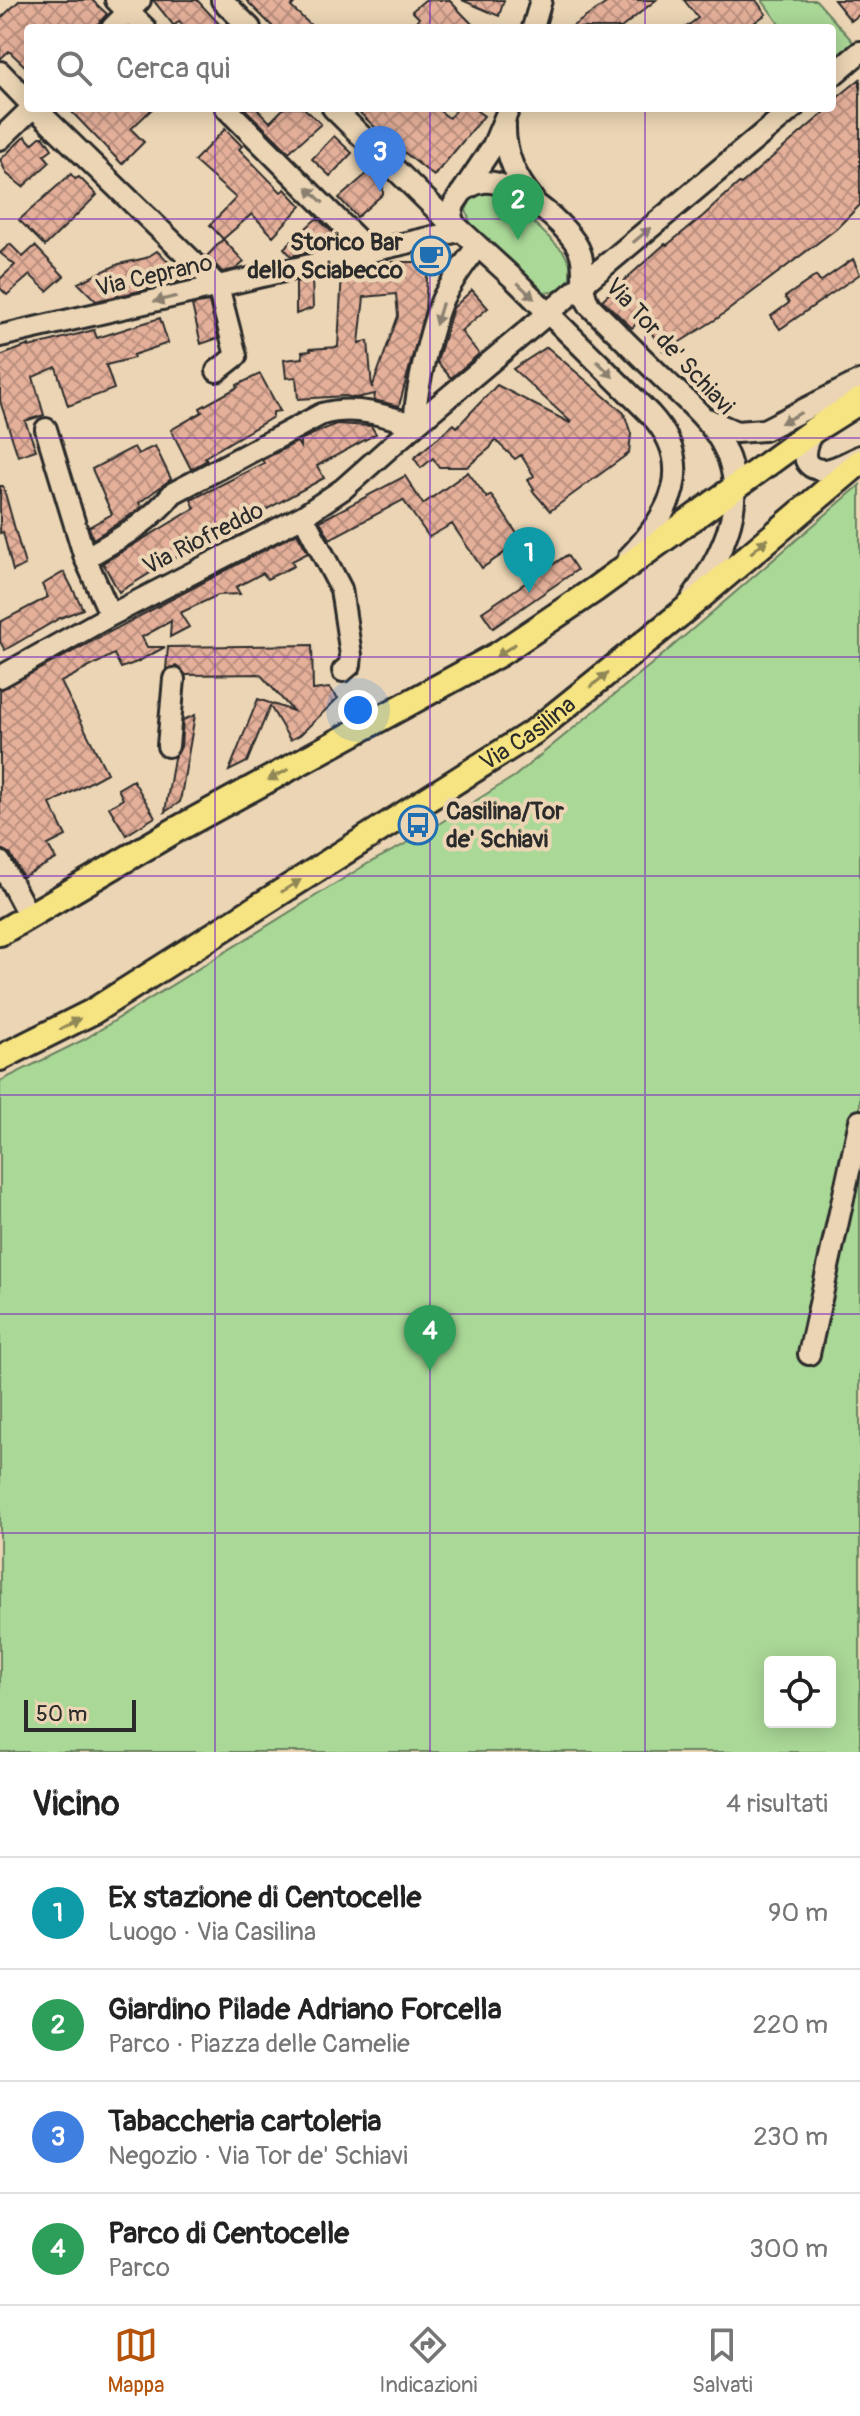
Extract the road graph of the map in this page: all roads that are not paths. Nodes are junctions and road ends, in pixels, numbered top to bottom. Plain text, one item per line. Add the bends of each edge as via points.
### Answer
1 (222, 0) edge
2 (541, 0) edge
3 (128, 4) edge
4 (115, 24) edge
5 (142, 24) edge
6 (246, 24) edge
7 (534, 24) edge
8 (860, 52) edge
9 (0, 72) edge
10 (836, 73) edge
11 (24, 97) edge
12 (30, 112) edge
13 (38, 112) edge
14 (230, 112) edge
15 (337, 112) edge
16 (788, 112) edge
17 (507, 116) edge
18 (0, 139) edge
19 (464, 188) junction
20 (541, 208) junction
21 (459, 231) junction
22 (477, 246) junction
23 (369, 251) junction
24 (583, 285) junction
25 (218, 286) junction
26 (550, 314) junction
27 (0, 336) edge
28 (217, 371) dead end
29 (860, 381) edge
30 (860, 401) edge
31 (696, 411) junction
32 (415, 425) junction
33 (46, 429) dead end
34 (814, 430) junction
35 (860, 459) edge
36 (734, 488) junction
37 (303, 516) junction
38 (85, 558) junction
39 (594, 590) junction
40 (106, 605) dead end
41 (679, 615) junction
42 (343, 671) dead end
43 (0, 677) edge
44 (174, 679) dead end
45 (168, 746) dead end
46 (0, 862) edge
47 (29, 916) junction
48 (0, 933) edge
49 (0, 1058) edge
50 (860, 1121) edge
51 (809, 1354) dead end

1 - 6 street
2 - 7 street
3 - 4 street
3 - 5 street
8 - 10 street
9 - 11 street
12 - 18 street
13 - 25 street
23 -> 14 street
15 - 21 street
24 -> 16 street, Via Riofreddo
17 - 19 street
17 - 20 street via 507,149 514,170
19 - 20 street via 492,182
19 - 21 street via 451,216
20 - 24 street via 579,249
21 - 22 street
21 - 23 street, Via Ceprano
22 -> 26 street
22 -> 32 street via 439,310
23 - 25 street, Via Ceprano
24 - 26 street, Via Riofreddo
24 - 31 street, Via Tor de' Schiavi via 590,306
25 -> 27 street, Via Ceprano
25 - 28 street via 236,356
26 - 32 street, Via Riofreddo
26 -> 39 street via 654,418 674,457 675,484 666,509 634,552
29 -> 31 street via 760,431 729,430
30 - 34 main road
31 - 36 street, Via Tor de' Schiavi via 721,442
32 - 37 street, Via Riofreddo via 343,489
32 - 38 street via 362,411 322,414 173,493 142,525
33 - 38 street
34 - 35 street via 805,444 809,463 832,468
34 - 36 main road
41 -> 35 main road, Via Casilina
36 - 39 main road
36 - 41 street via 720,555
37 - 42 street via 343,595 351,655
37 - 43 street, Via Riofreddo
38 - 40 street
39 -> 47 main road via 473,670 174,831
49 -> 41 main road, Via Casilina via 92,1012 490,761
44 - 45 street
46 - 47 street
47 - 48 main road
50 - 51 street

